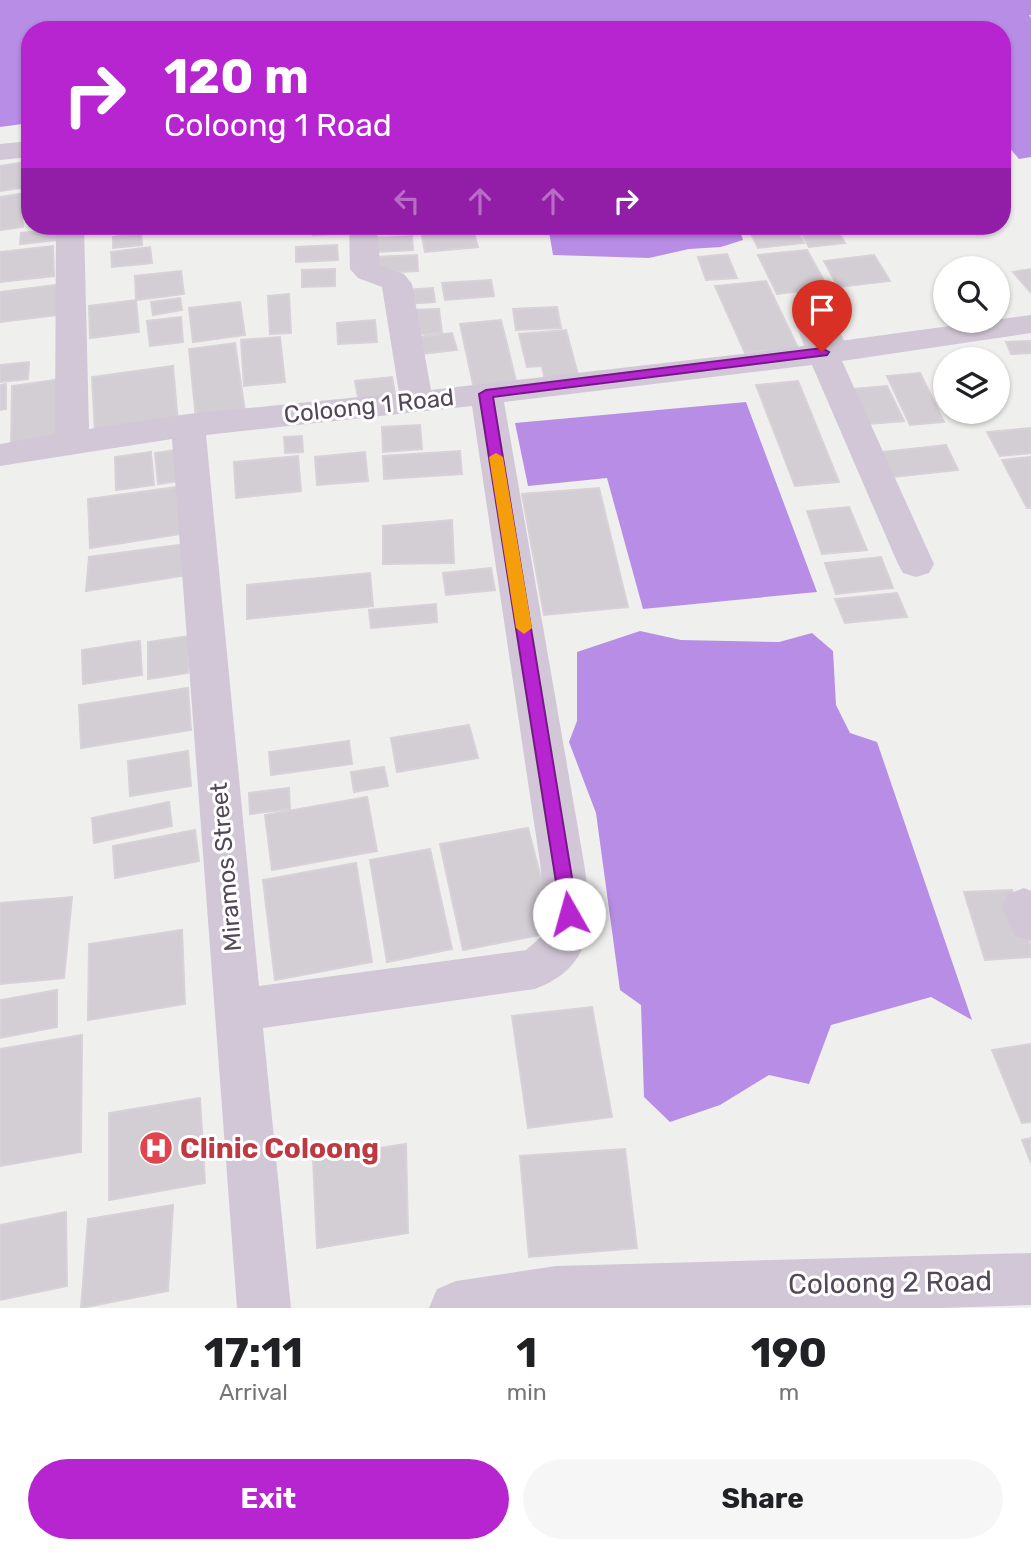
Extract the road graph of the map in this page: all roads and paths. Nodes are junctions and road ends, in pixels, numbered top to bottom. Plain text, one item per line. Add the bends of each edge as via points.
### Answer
1 (21, 150) edge
2 (0, 152) edge
3 (70, 235) edge
4 (363, 235) edge
5 (1031, 324) edge
6 (822, 352) junction
7 (486, 394) junction
8 (417, 400) junction
9 (188, 425) junction
10 (72, 442) junction
11 (0, 455) edge
12 (916, 564) dead end
13 (239, 1010) junction
14 (1031, 1279) edge
15 (659, 1298) edge
16 (264, 1308) edge
17 (456, 1308) edge

1 - 2 street
3 - 10 street
4 - 8 street via 365,269 397,284
5 - 6 street, Coloong 1 Road
6 - 7 street, Coloong 1 Road
6 - 12 street
7 - 8 street, Coloong 1 Road
7 - 13 street via 562,863 569,914 563,945 552,961 535,969
8 - 9 street, Coloong 1 Road
9 - 10 street, Coloong 1 Road
9 - 13 street, Miramos Street
10 - 11 street, Coloong 1 Road
13 - 16 street, Miramos Street
14 - 15 street, Coloong 2 Road
15 - 17 street, Coloong 2 Road via 556,1293

